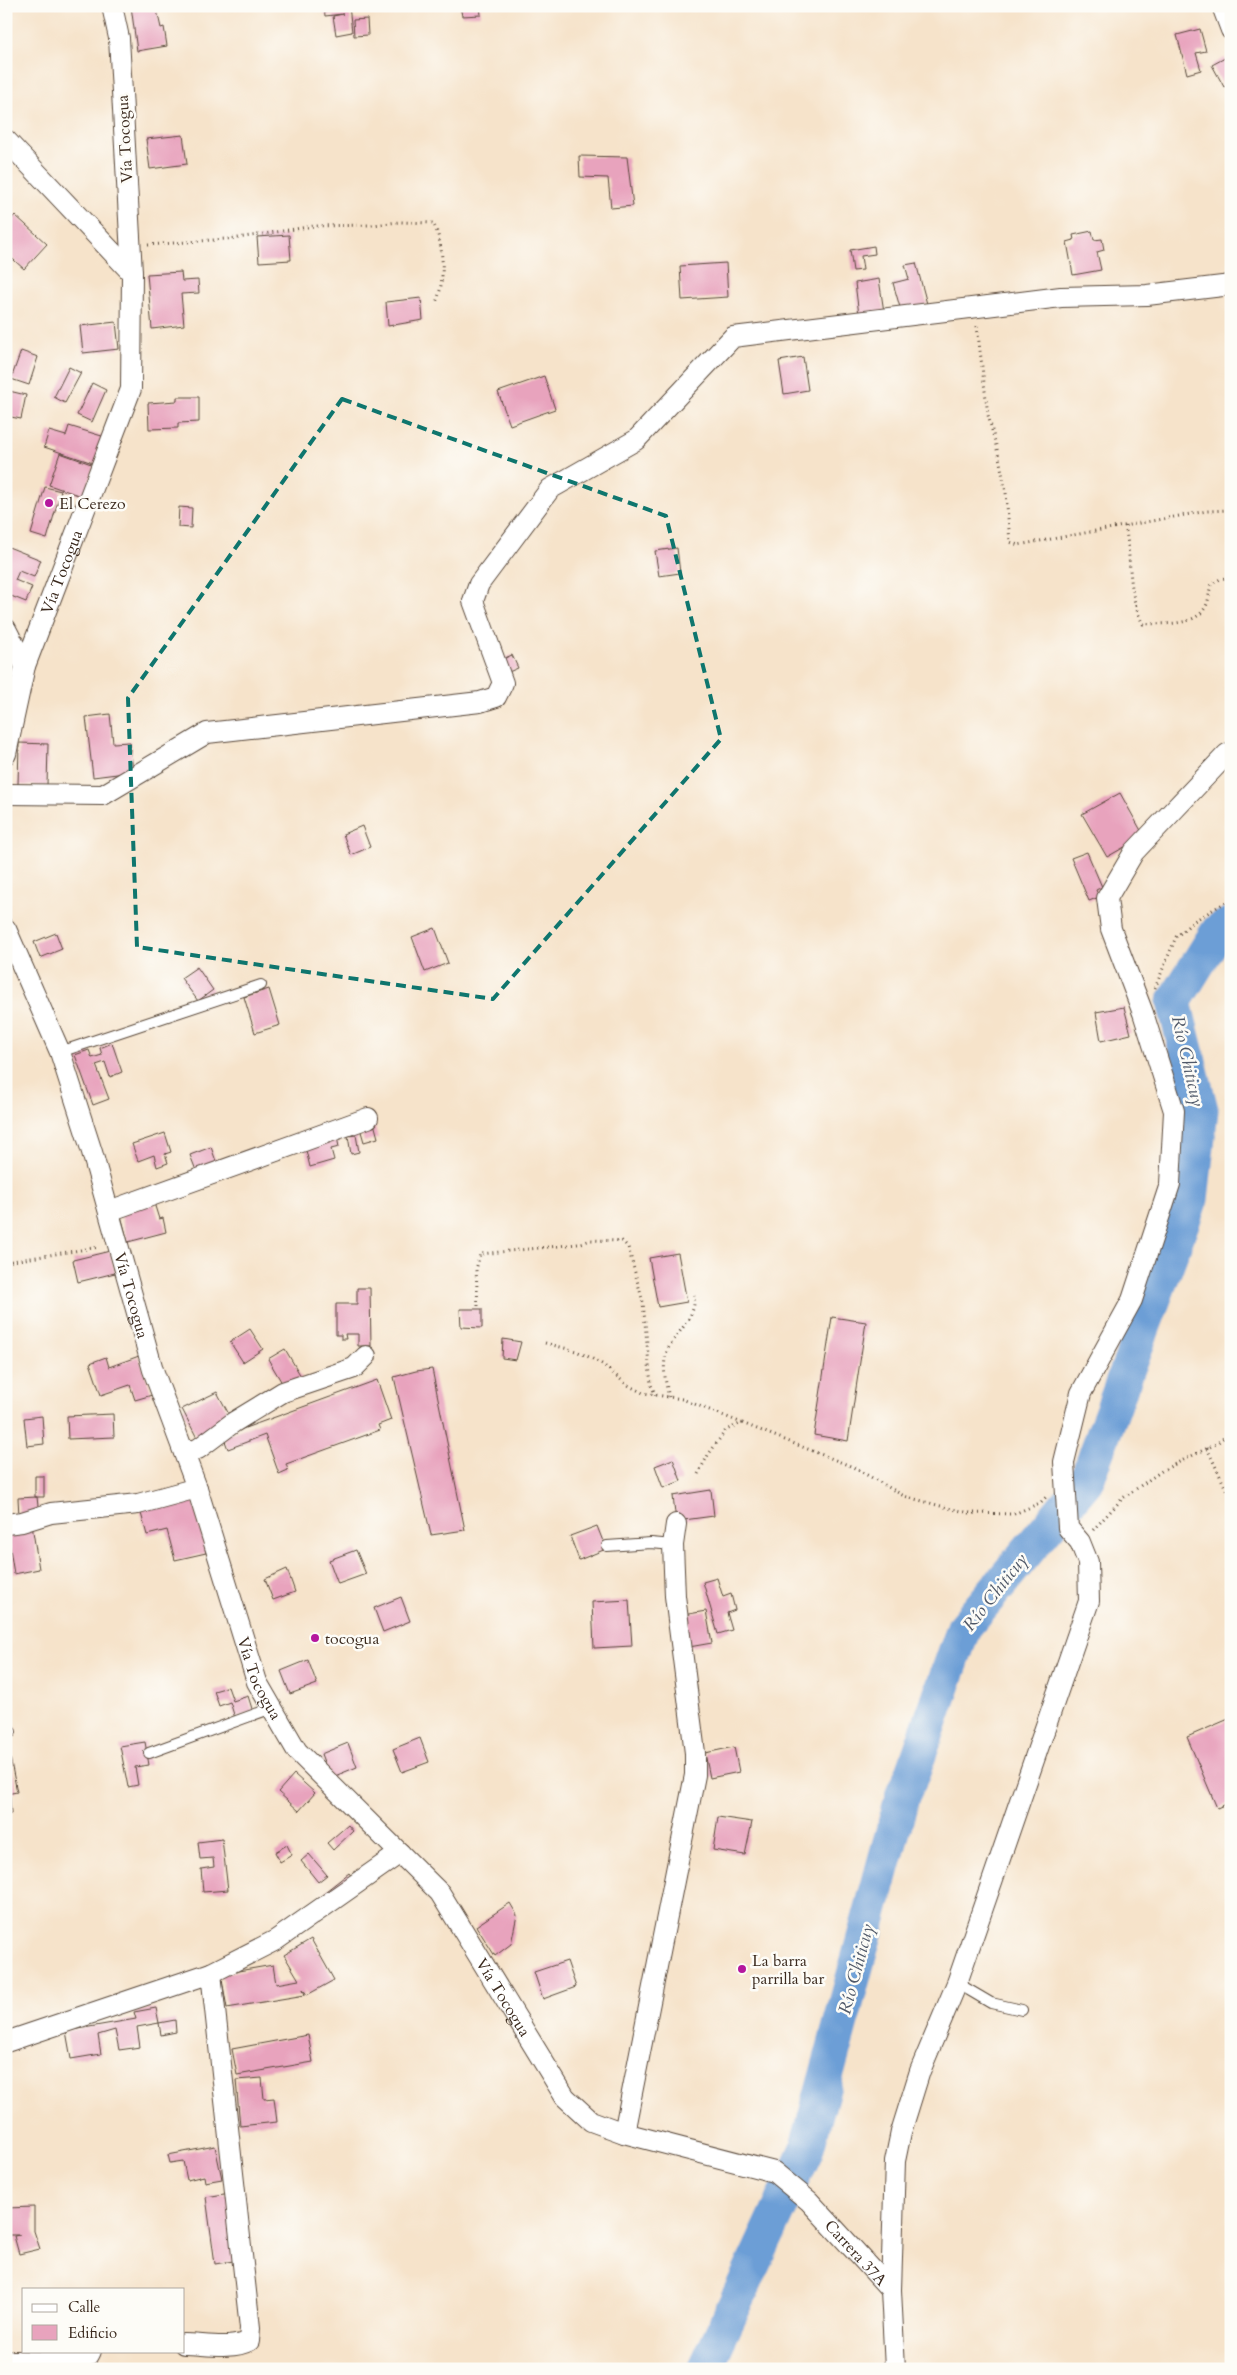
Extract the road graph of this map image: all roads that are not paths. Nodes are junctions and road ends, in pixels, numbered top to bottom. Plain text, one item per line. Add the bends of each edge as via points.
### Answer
1 (112, 6) edge
2 (1222, 6) edge
3 (1231, 30) edge
4 (6, 140) edge
5 (132, 273) junction
6 (1231, 286) edge
7 (6, 629) edge
8 (25, 666) junction
9 (1231, 752) edge
10 (6, 754) edge
11 (6, 794) edge
12 (6, 929) edge
13 (261, 985) dead end
14 (60, 1052) junction
15 (368, 1118) dead end
16 (109, 1212) junction
17 (366, 1356) dead end
18 (184, 1452) junction
19 (197, 1488) junction
20 (6, 1524) edge
21 (676, 1524) dead end
22 (673, 1544) junction
23 (607, 1546) dead end
24 (272, 1708) junction
25 (149, 1753) dead end
26 (400, 1853) junction
27 (211, 1974) junction
28 (957, 1983) junction
29 (1022, 2010) dead end
30 (6, 2042) edge
31 (624, 2133) junction
32 (809, 2201) joint
33 (890, 2290) junction
34 (185, 2344) edge
35 (90, 2352) edge
36 (13, 2361) dead end
37 (895, 2369) edge

1 - 5 street, Vía Tocogua via 119,38
2 - 3 street
4 - 5 street
5 - 8 street, Vía Tocogua via 132,388
6 - 11 street via 1148,295 1062,297 733,337 636,440 550,488 478,584 473,602 503,683 496,697 480,702 207,733 103,795
7 - 8 street
8 - 10 street, Vía Tocogua
9 - 28 street via 1134,852 1107,898 1111,928 1143,1013 1174,1111 1170,1184 1132,1300 1081,1393 1057,1488 1068,1528 1080,1542 1088,1562 1089,1601
12 - 14 street, Vía Tocogua
13 - 14 lane
14 - 16 street, Vía Tocogua
15 - 16 street
16 - 18 street, Vía Tocogua via 153,1370
17 - 18 street via 354,1368 283,1392 198,1449
18 - 19 street, Vía Tocogua
19 - 20 street via 138,1504 50,1513
19 - 24 street, Vía Tocogua via 258,1682
21 - 22 street
22 - 23 lane
22 - 31 street via 675,1596 695,1774
24 - 25 lane
24 - 26 street, Vía Tocogua via 297,1751
26 - 27 street via 276,1940
26 - 31 street, Vía Tocogua via 440,1893 565,2098 591,2121
27 - 30 street
27 - 34 street via 250,2328 249,2341 243,2344
28 - 29 lane via 991,2003
28 - 33 street via 920,2071 901,2132 895,2161
31 - 32 street, Vía Tocogua via 774,2172
32 - 33 street, Carrera 37A
33 - 37 street, Carrera 37A
35 - 36 street via 78,2362

